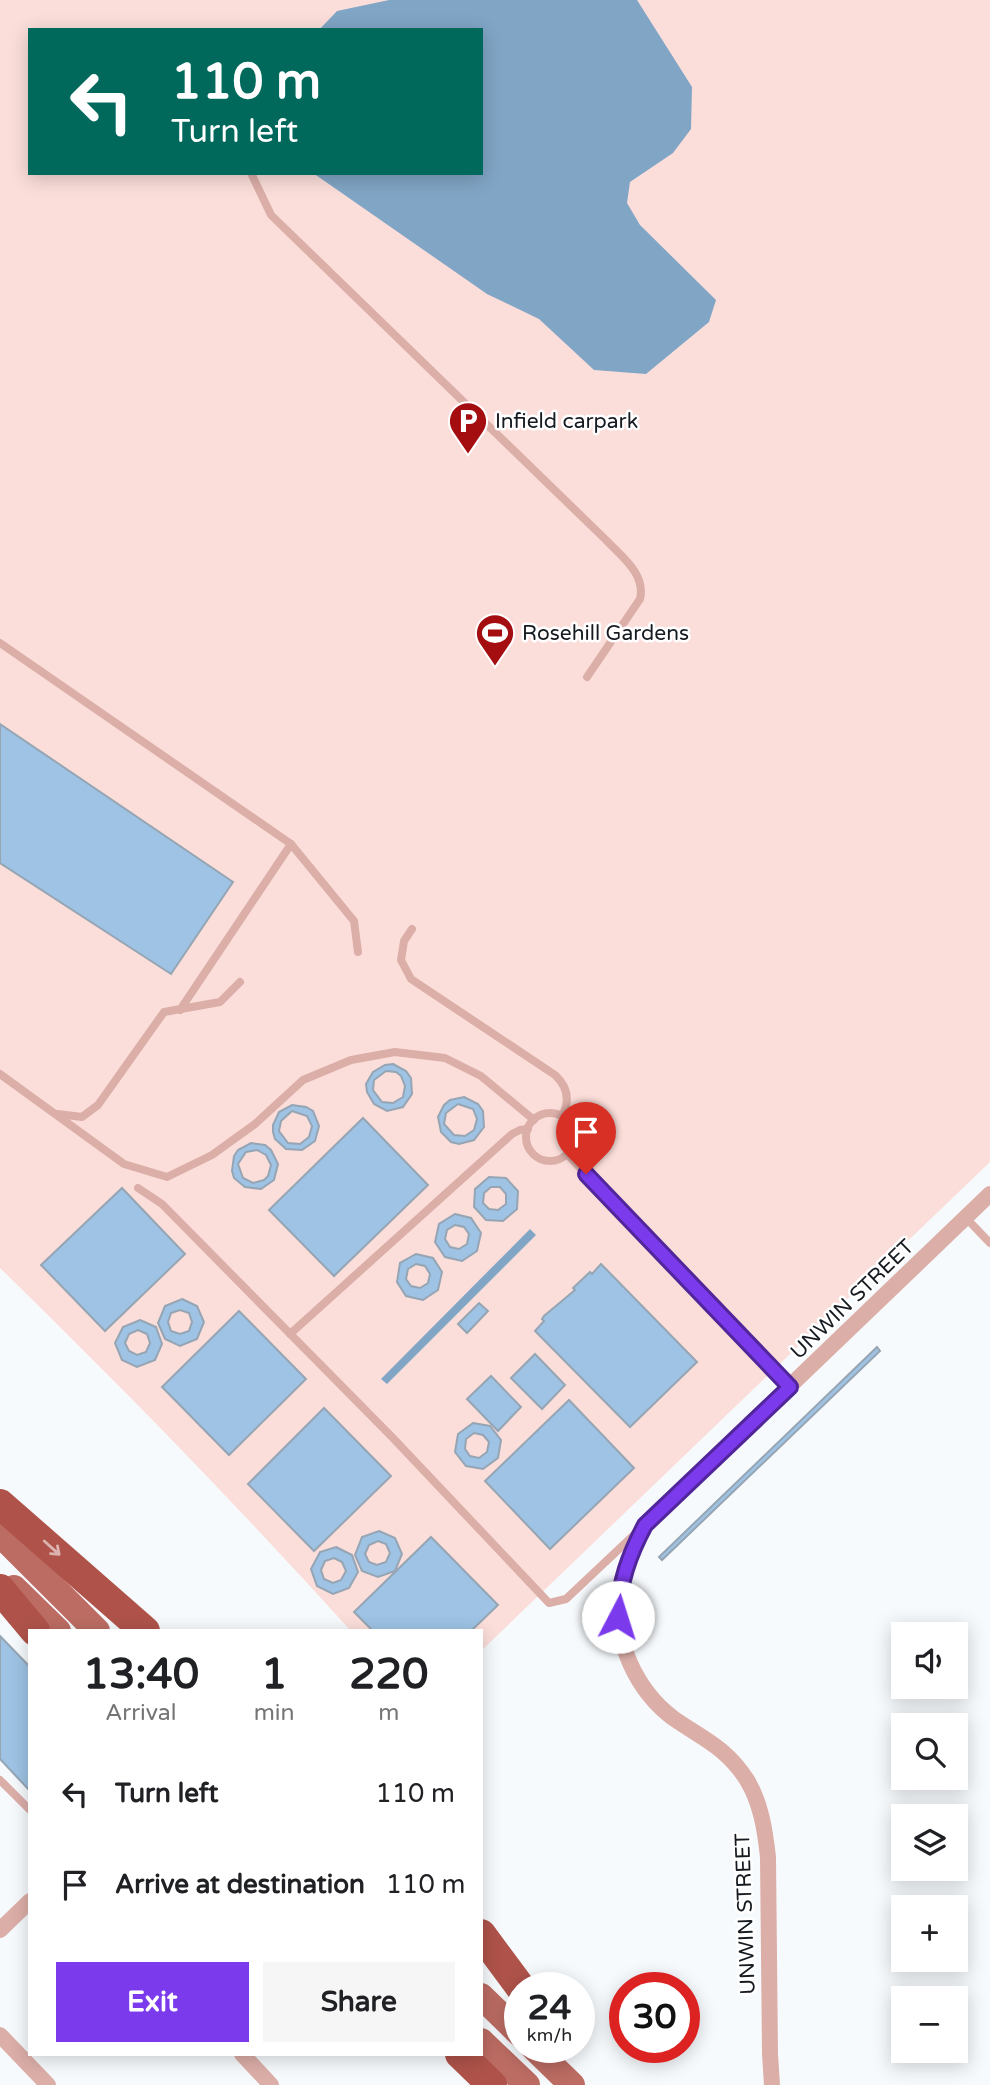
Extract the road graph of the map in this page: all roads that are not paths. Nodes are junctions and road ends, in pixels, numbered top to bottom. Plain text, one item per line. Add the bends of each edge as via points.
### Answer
1 (252, 175) edge
2 (0, 643) edge
3 (587, 677) dead end
4 (291, 844) junction
5 (412, 929) dead end
6 (358, 952) dead end
7 (240, 982) dead end
8 (180, 1010) junction
9 (0, 1074) edge
10 (55, 1114) junction
11 (562, 1116) junction
12 (534, 1120) junction
13 (528, 1129) junction
14 (567, 1154) junction
15 (138, 1188) dead end
16 (990, 1194) edge
17 (965, 1218) junction
18 (990, 1243) edge
19 (290, 1334) junction
20 (790, 1387) junction
21 (0, 1504) edge
22 (645, 1525) junction
23 (0, 1534) edge
24 (0, 1575) edge
25 (0, 1590) edge
26 (34, 1629) edge
27 (56, 1629) edge
28 (95, 1629) edge
29 (143, 1629) edge
30 (0, 1780) edge
31 (28, 1808) edge
32 (28, 1903) edge
33 (0, 1930) edge
34 (483, 1937) edge
35 (509, 1972) edge
36 (483, 1998) edge
37 (504, 2018) edge
38 (0, 2035) edge
39 (483, 2042) edge
40 (245, 2056) edge
41 (462, 2056) edge
42 (549, 2063) edge
43 (48, 2085) edge
44 (271, 2085) edge
45 (492, 2085) edge
46 (527, 2085) edge
47 (572, 2085) edge
48 (772, 2085) edge

1 - 3 lane via 271,215 637,574 640,599
2 - 4 lane
4 - 6 lane via 354,921
4 - 8 lane
5 - 11 lane via 404,941 401,960 411,979 555,1075 566,1088
7 - 8 lane via 220,1002
8 - 10 lane via 164,1012 98,1105 82,1117
9 - 10 lane
10 - 12 lane via 124,1164 167,1177 212,1155 303,1080 351,1060 395,1052 445,1058 481,1076
11 - 12 lane via 547,1113
11 - 14 lane via 574,1134
12 - 13 lane
13 - 14 lane via 528,1146 537,1157 553,1161
13 - 19 lane via 513,1134
14 - 20 lane
15 - 19 lane via 162,1204
16 - 17 street, UNWIN STREET
17 - 18 lane
17 - 20 street, UNWIN STREET
19 - 22 lane via 549,1603 566,1599
20 - 22 street, UNWIN STREET
21 -> 29 highway
22 - 48 street, UNWIN STREET via 631,1551 619,1596 618,1617 626,1654 635,1674 663,1710 723,1751 747,1780 764,1827
23 - 28 main road
24 - 27 main road
25 - 26 highway
30 - 31 lane
32 - 33 street
34 - 35 highway
36 - 37 main road
38 - 43 street
39 - 46 main road
40 - 44 street
41 - 45 highway
42 - 47 main road

